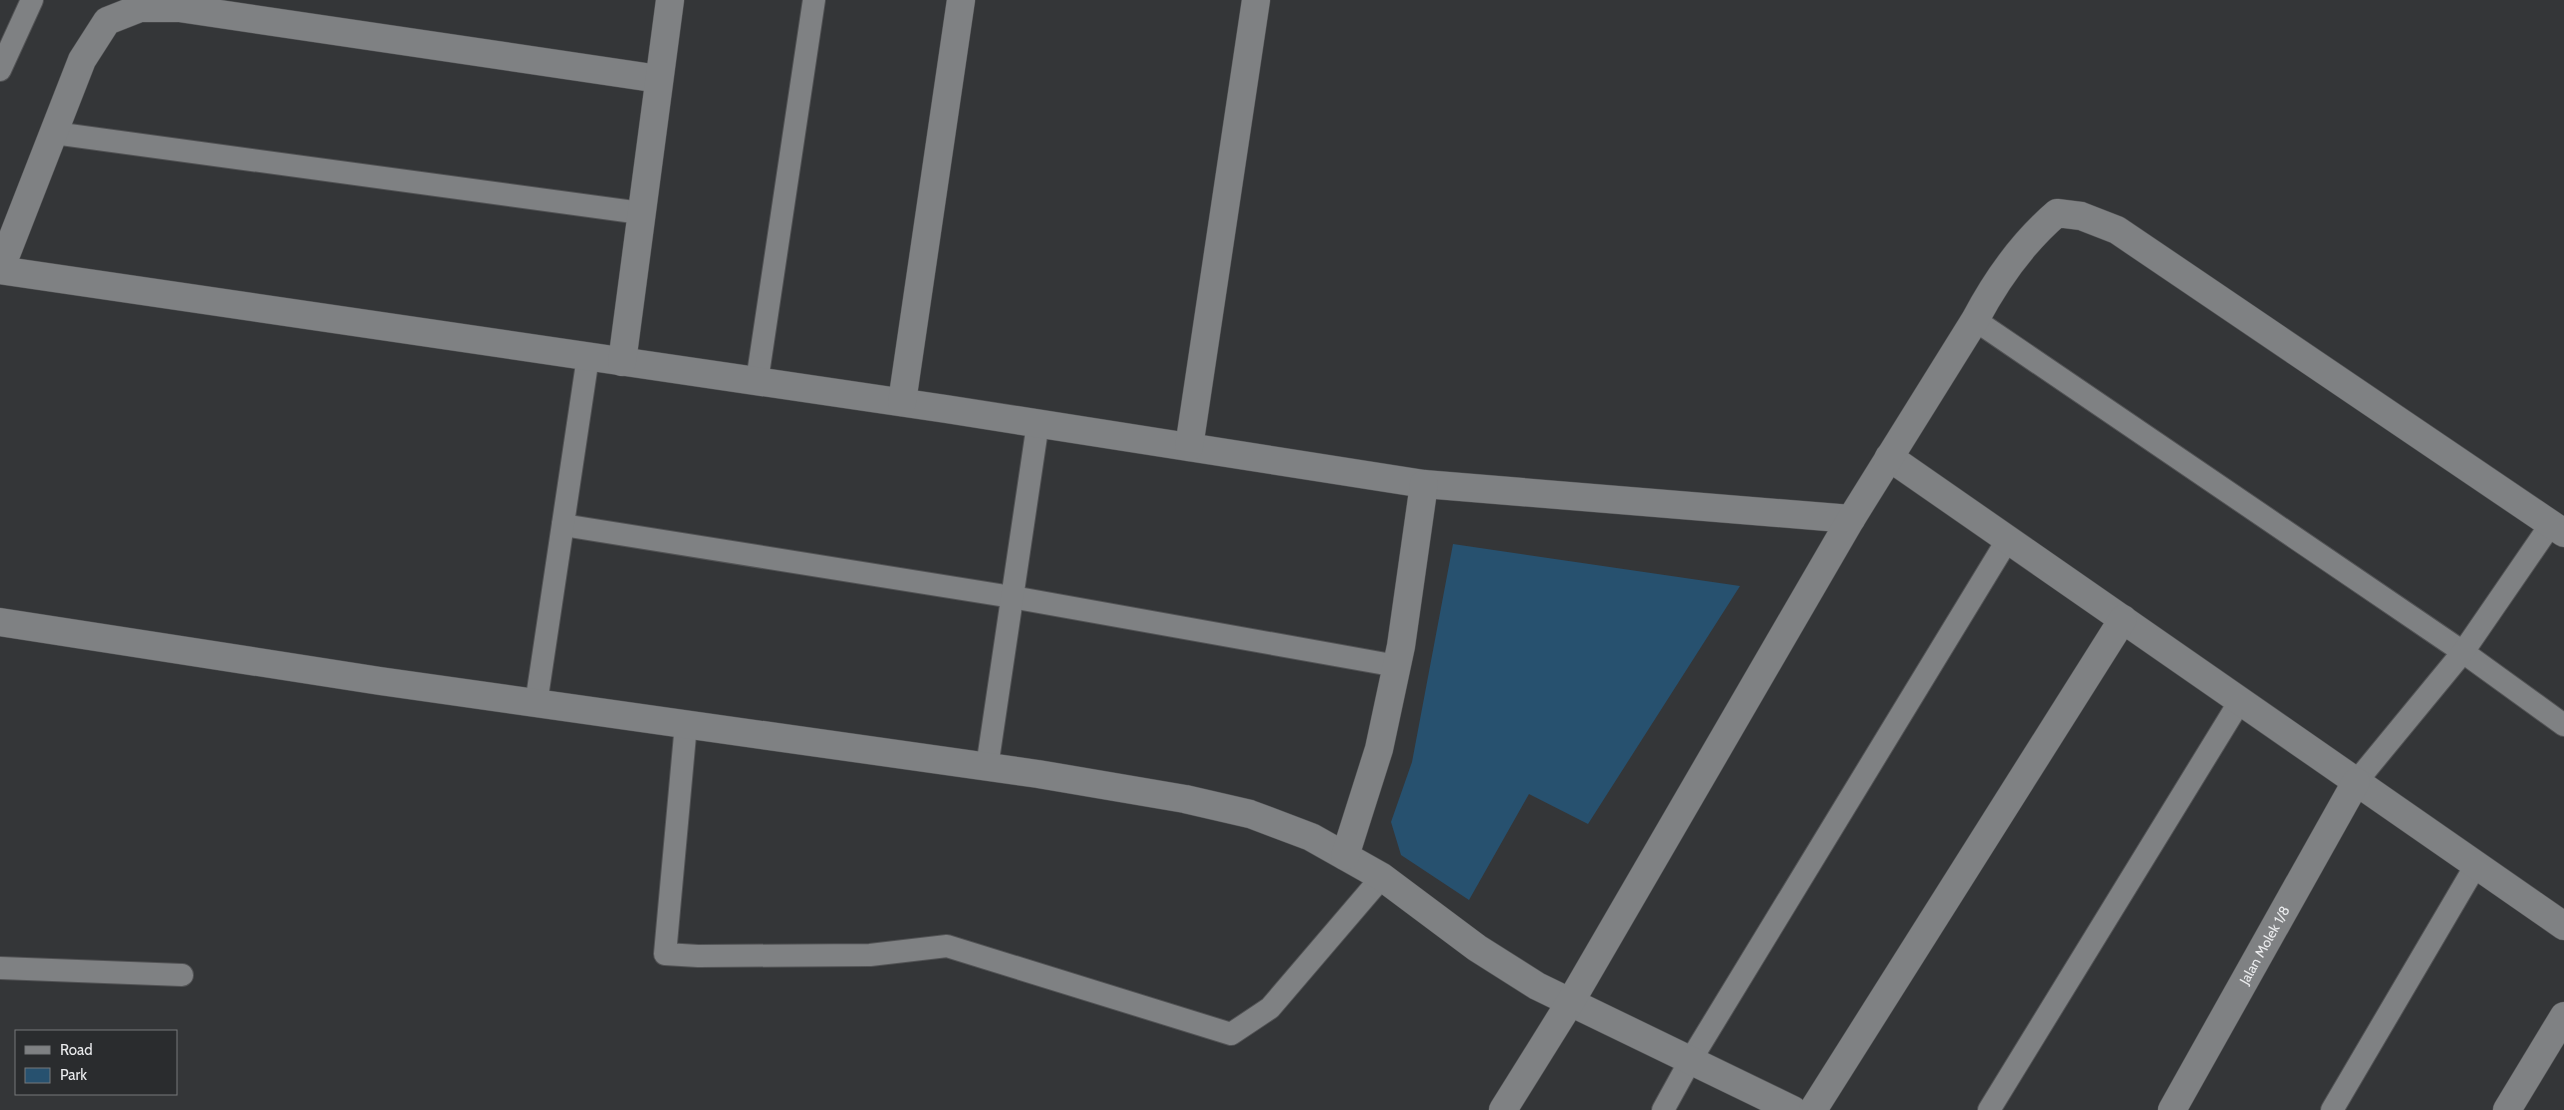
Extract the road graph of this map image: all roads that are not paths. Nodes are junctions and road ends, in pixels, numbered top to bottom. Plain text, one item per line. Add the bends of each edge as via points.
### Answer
1 (32, 0) edge
2 (670, 0) edge
3 (814, 0) edge
4 (961, 0) edge
5 (1256, 0) edge
6 (0, 70) edge
7 (659, 79) junction
8 (54, 133) junction
9 (641, 213) junction
10 (1975, 320) junction
11 (588, 357) junction
12 (622, 362) junction
13 (757, 381) junction
14 (902, 402) junction
15 (1038, 423) junction
16 (1189, 447) junction
17 (1889, 457) junction
18 (1424, 484) junction
19 (1851, 519) junction
20 (563, 525) junction
21 (2557, 529) edge
22 (2008, 539) junction
23 (1012, 597) junction
24 (2122, 619) junction
25 (0, 622) edge
26 (2463, 652) junction
27 (1397, 666) junction
28 (2240, 701) junction
29 (536, 704) junction
30 (686, 724) junction
31 (2564, 725) edge
32 (987, 767) junction
33 (2356, 782) junction
34 (1346, 856) junction
35 (2476, 865) junction
36 (1382, 877) junction
37 (2564, 926) edge
38 (0, 968) edge
39 (182, 975) dead end
40 (1571, 1001) junction
41 (2564, 1016) edge
42 (1690, 1061) junction
43 (1502, 1110) edge
44 (1663, 1110) edge
45 (1793, 1110) edge
46 (1813, 1110) edge
47 (1989, 1110) edge
48 (2172, 1110) edge
49 (2332, 1110) edge
50 (2507, 1110) edge

1 - 6 lane
2 - 7 street
3 - 13 lane
4 - 14 street
5 - 16 street
7 - 8 street via 179,8 140,8 107,21 82,60
7 - 9 street
8 - 9 lane
8 - 11 street via 0,270
9 - 12 street
10 - 17 street
10 - 21 street via 1993,286 2038,230 2056,214 2081,216 2117,230
10 - 26 lane
11 - 12 street
11 - 20 lane
12 - 13 street
13 - 14 street
14 - 15 street
15 - 16 street
15 - 23 lane
16 - 18 street
17 - 19 street
17 - 22 street
18 - 19 street
18 - 27 street
19 - 40 street
20 - 23 lane
20 - 29 lane
21 - 26 lane
22 - 24 street
22 - 42 lane
23 - 27 lane
23 - 32 lane
24 - 28 street
24 - 46 street
25 - 29 street
26 - 31 lane
26 - 33 lane
27 - 34 street via 1380,749
28 - 33 street
28 - 47 lane
29 - 30 street
30 - 32 street
30 - 36 lane via 665,954 870,955 947,946 1231,1034 1270,1008
32 - 34 street via 1185,799 1250,814 1311,837
33 - 35 street
33 - 48 street, Jalan Molek 1/8
34 - 36 street
35 - 37 street
35 - 49 lane
36 - 40 street via 1477,948 1537,986
38 - 39 lane
40 - 42 street
40 - 43 street
41 - 50 street
42 - 44 lane
42 - 45 street

